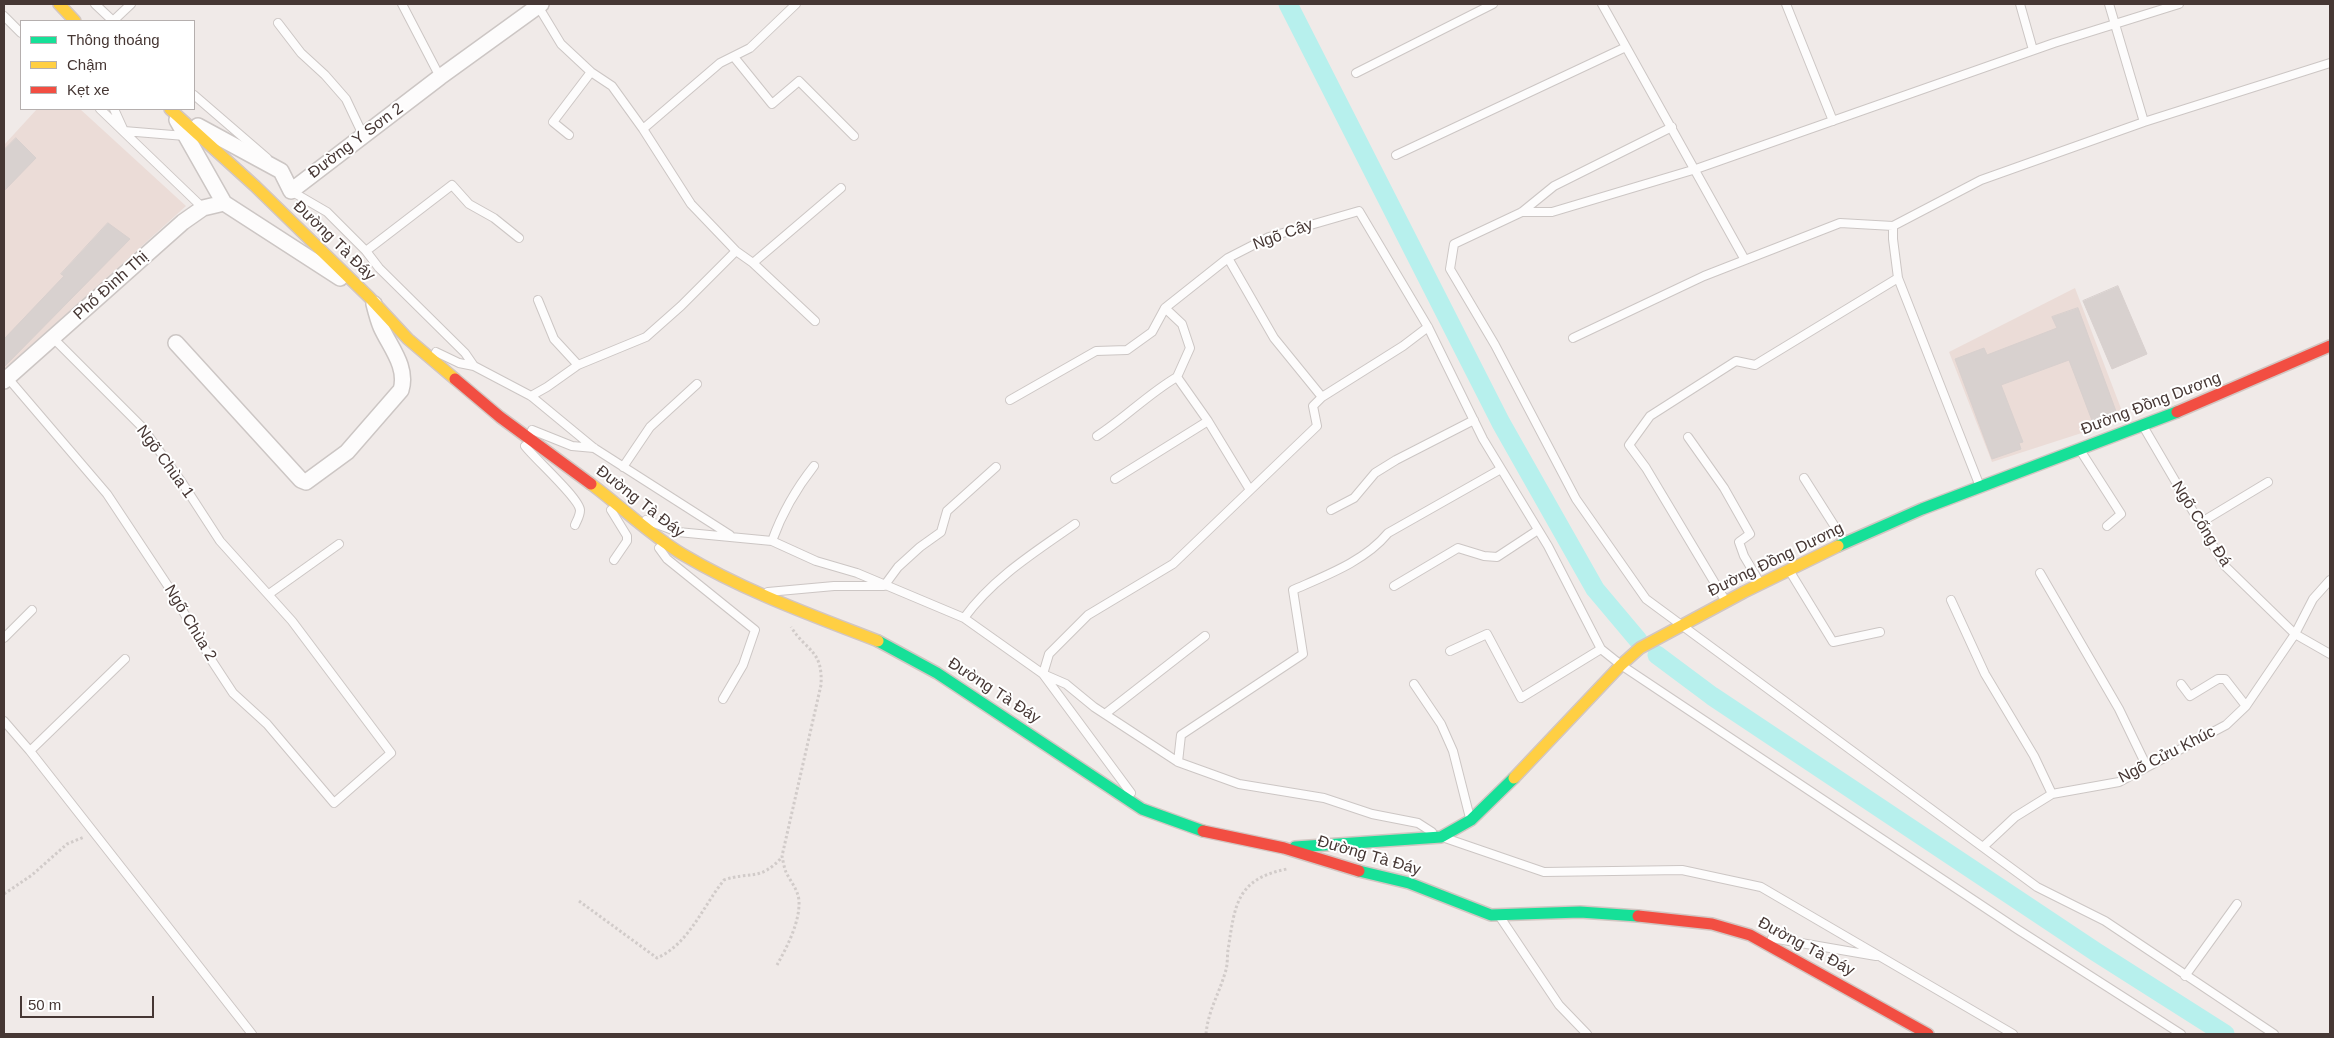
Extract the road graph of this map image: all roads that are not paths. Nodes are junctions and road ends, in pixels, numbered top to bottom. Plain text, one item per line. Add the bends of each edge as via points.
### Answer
1 (59, 4) edge
2 (95, 4) edge
3 (131, 4) edge
4 (402, 4) edge
5 (796, 4) edge
6 (1493, 4) edge
7 (1602, 4) edge
8 (1786, 4) edge
9 (2020, 4) edge
10 (2109, 4) edge
11 (2179, 4) edge
12 (540, 5) edge
13 (4, 16) edge
14 (74, 20) edge
15 (112, 20) edge
16 (114, 20) edge
17 (278, 23) dead end
18 (2114, 23) junction
19 (20, 33) edge
20 (1626, 47) junction
21 (2033, 50) junction
22 (734, 57) junction
23 (2330, 63) edge
24 (591, 72) junction
25 (1356, 74) dead end
26 (440, 77) junction
27 (195, 96) edge
28 (101, 110) edge
29 (114, 110) edge
30 (172, 110) edge
31 (172, 110) edge
32 (173, 110) edge
33 (1833, 121) junction
34 (2144, 122) junction
35 (1672, 127) junction
36 (643, 129) junction
37 (124, 131) junction
38 (363, 135) junction
39 (569, 135) dead end
40 (185, 136) junction
41 (854, 136) dead end
42 (1396, 156) dead end
43 (1696, 169) junction
44 (281, 171) junction
45 (841, 188) dead end
46 (291, 191) junction
47 (224, 203) junction
48 (203, 208) junction
49 (1522, 212) junction
50 (1893, 226) junction
51 (519, 238) dead end
52 (736, 251) junction
53 (366, 252) junction
54 (1228, 258) junction
55 (1745, 260) junction
56 (753, 263) junction
57 (1898, 278) junction
58 (371, 300) junction
59 (538, 300) dead end
60 (1165, 308) junction
61 (815, 321) dead end
62 (1428, 327) junction
63 (53, 338) junction
64 (1573, 338) dead end
65 (408, 339) junction
66 (176, 343) dead end
67 (2330, 346) edge
68 (578, 365) junction
69 (474, 366) junction
70 (1177, 377) junction
71 (6, 379) edge
72 (697, 384) dead end
73 (531, 396) junction
74 (1322, 397) junction
75 (1010, 400) dead end
76 (1474, 420) junction
77 (504, 421) junction
78 (1208, 421) junction
79 (2143, 425) junction
80 (1097, 436) dead end
81 (1688, 437) dead end
82 (594, 448) junction
83 (2078, 448) junction
84 (814, 466) dead end
85 (623, 467) junction
86 (996, 467) dead end
87 (1501, 469) junction
88 (1804, 478) dead end
89 (1115, 479) dead end
90 (2268, 482) dead end
91 (594, 486) junction
92 (1980, 486) junction
93 (1250, 490) junction
94 (1331, 510) dead end
95 (634, 519) junction
96 (2200, 523) junction
97 (1075, 524) dead end
98 (575, 525) dead end
99 (2107, 526) dead end
100 (1538, 530) junction
101 (650, 533) junction
102 (732, 536) junction
103 (772, 542) junction
104 (1845, 543) junction
105 (339, 544) dead end
106 (614, 560) dead end
107 (1788, 568) junction
108 (2040, 573) dead end
109 (2330, 580) edge
110 (1760, 583) junction
111 (884, 586) junction
112 (1394, 586) dead end
113 (756, 593) junction
114 (268, 594) junction
115 (1951, 600) dead end
116 (1726, 601) junction
117 (32, 610) dead end
118 (964, 618) junction
119 (1682, 625) junction
120 (1880, 632) dead end
121 (2295, 634) junction
122 (1206, 636) dead end
123 (4, 638) edge
124 (1601, 649) junction
125 (1450, 651) dead end
126 (2330, 654) edge
127 (126, 659) dead end
128 (1620, 665) junction
129 (1043, 674) junction
130 (1414, 684) dead end
131 (2181, 684) dead end
132 (723, 699) dead end
133 (2246, 706) junction
134 (1105, 714) junction
135 (4, 721) edge
136 (30, 751) junction
137 (391, 753) joint
138 (1178, 762) junction
139 (2147, 768) junction
140 (2052, 794) junction
141 (1142, 809) junction
142 (1471, 820) junction
143 (1441, 837) junction
144 (1983, 847) junction
145 (1284, 848) junction
146 (2237, 904) dead end
147 (1499, 915) junction
148 (1750, 934) junction
149 (1882, 957) junction
150 (2185, 976) junction
151 (252, 1034) edge
152 (1587, 1034) edge
153 (1928, 1034) edge
154 (2013, 1034) edge
155 (2181, 1034) edge
156 (2274, 1034) edge

1 - 14 street
2 - 15 lane
3 - 16 lane
4 - 26 lane
5 - 22 lane via 750,48
6 - 25 lane
7 - 20 lane
8 - 33 lane
9 - 21 lane
10 - 18 lane
11 - 18 lane
12 - 24 lane via 561,44
12 - 26 street, Đường Y Sơn 2
13 - 19 lane
17 - 38 lane via 301,54 346,99
18 - 21 lane
18 - 34 lane
20 - 35 lane
20 - 42 lane
21 - 33 lane
22 - 36 lane via 720,64
22 - 41 lane via 772,104 799,81
23 - 34 lane
24 - 36 lane via 612,86
24 - 39 lane via 554,122
26 - 38 street, Đường Y Sơn 2
27 - 44 lane
28 - 37 lane
29 - 37 lane
30 - 40 street
31 - 58 street, Đường Tà Đáy
32 - 44 street, Đường Y Sơn 2
33 - 43 lane
34 - 50 lane via 1981,180
35 - 43 lane
35 - 49 lane via 1554,186
36 - 52 lane via 692,204
37 - 40 lane
37 - 48 lane
38 - 46 street, Đường Y Sơn 2
40 - 47 street
43 - 49 lane via 1552,212
43 - 55 lane
44 - 46 street, Đường Y Sơn 2
45 - 56 lane
46 - 53 lane via 327,212
47 - 48 street, Phố Đình Thị
47 - 58 street
48 - 63 street, Phố Đình Thị via 183,222
49 - 119 lane via 1454,244 1450,268 1495,345 1576,500 1646,598
50 - 55 lane via 1840,224
50 - 57 lane
51 - 53 lane via 469,204 452,185
52 - 56 lane
52 - 68 lane via 646,337
53 - 69 lane
54 - 60 lane, Ngõ Cây
54 - 62 lane, Ngõ Cây via 1269,236 1359,211
54 - 74 lane via 1274,338
55 - 64 lane
56 - 61 lane
57 - 92 lane
57 - 116 lane via 1755,365 1736,361 1650,416 1629,445
58 - 65 street, Đường Tà Đáy
58 - 66 street via 402,368 401,390 347,452 306,482
59 - 68 lane via 554,339
60 - 70 lane via 1182,324 1190,348
60 - 75 lane via 1152,332 1127,350 1096,351
62 - 74 lane
62 - 76 lane
63 - 71 street, Phố Đình Thị
63 - 114 lane, Ngõ Chùa 1 via 142,427 220,541
65 - 69 lane via 459,363
65 - 77 street, Đường Tà Đáy
67 - 79 street, Đường Đồng Dương via 2198,405
68 - 73 lane
69 - 73 lane
70 - 78 lane
70 - 80 lane via 1155,390 1120,422
71 - 137 lane, Ngõ Chùa 2 via 107,494 233,693 267,724 334,803
72 - 85 lane via 650,427
73 - 82 lane
74 - 93 lane via 1313,406 1317,426
76 - 87 lane
76 - 94 lane via 1389,464 1375,473 1354,498
77 - 82 lane via 572,446
77 - 91 street, Đường Tà Đáy
77 - 98 lane via 572,495 580,508
78 - 89 lane
78 - 93 lane
79 - 83 street, Đường Đồng Dương
79 - 96 lane, Ngõ Cống Đá
81 - 110 lane via 1724,488 1750,534 1739,542
82 - 85 lane
83 - 92 street, Đường Đồng Dương
83 - 99 lane via 2121,514
84 - 103 lane via 792,494
85 - 102 lane
86 - 111 lane via 947,511 941,532 903,562
87 - 100 lane
87 - 138 lane via 1388,533 1376,546 1333,572 1294,590 1303,654 1181,735
88 - 104 lane
90 - 96 lane
91 - 95 street, Đường Tà Đáy
91 - 106 lane via 627,536 624,547
92 - 104 street, Đường Đồng Dương
93 - 129 lane via 1173,564 1088,615 1049,654
95 - 101 street, Đường Tà Đáy
95 - 102 lane via 678,532
96 - 121 lane, Ngõ Cống Đá via 2225,566
97 - 118 lane via 1008,571 979,597
100 - 112 lane via 1497,557 1458,548
100 - 124 lane
101 - 113 street, Đường Tà Đáy via 682,554
101 - 132 lane via 668,560 755,630 743,665
102 - 103 lane
103 - 111 lane
104 - 107 street, Đường Đồng Dương
105 - 114 lane
107 - 110 street, Đường Đồng Dương
107 - 120 lane via 1833,642
108 - 139 lane via 2119,709
109 - 121 lane, Ngõ Cửu Khúc via 2314,599
110 - 116 street, Đường Đồng Dương
111 - 113 lane via 797,588
111 - 118 lane
113 - 141 street, Đường Tà Đáy via 888,645 937,673
114 - 137 lane, Ngõ Chùa 1
115 - 140 lane via 1985,674 2034,756
116 - 119 street, Đường Đồng Dương
117 - 123 lane
118 - 129 lane
119 - 128 street, Đường Đồng Dương via 1640,648
119 - 144 lane
121 - 126 lane, Ngõ Cống Đá
121 - 133 lane, Ngõ Cửu Khúc
122 - 134 lane
124 - 125 lane via 1521,698 1486,634
124 - 128 lane
127 - 136 lane
128 - 142 street, Đường Đồng Dương
128 - 155 lane via 2016,929
129 - 134 lane via 1066,684
129 - 141 lane
130 - 142 lane via 1441,724 1453,751
131 - 133 lane via 2190,696 2218,679 2225,679
133 - 139 lane, Ngõ Cửu Khúc via 2226,725
134 - 138 lane
135 - 136 lane
136 - 151 lane
138 - 143 lane via 1239,784 1324,798 1372,814 1418,823
139 - 140 lane, Ngõ Cửu Khúc via 2119,782
140 - 144 lane, Ngõ Cửu Khúc via 2015,818
141 - 145 street, Đường Tà Đáy via 1203,831
142 - 143 street, Đường Đồng Dương
143 - 145 street, Đường Đồng Dương
143 - 149 lane via 1544,872 1682,870 1761,887
144 - 150 lane via 2037,887 2105,921
145 - 147 street, Đường Tà Đáy via 1409,883
146 - 150 lane
147 - 148 street, Đường Tà Đáy via 1580,912 1642,916 1712,924
147 - 152 lane via 1559,1005
148 - 149 lane
148 - 153 street, Đường Tà Đáy
149 - 154 lane
150 - 156 lane

